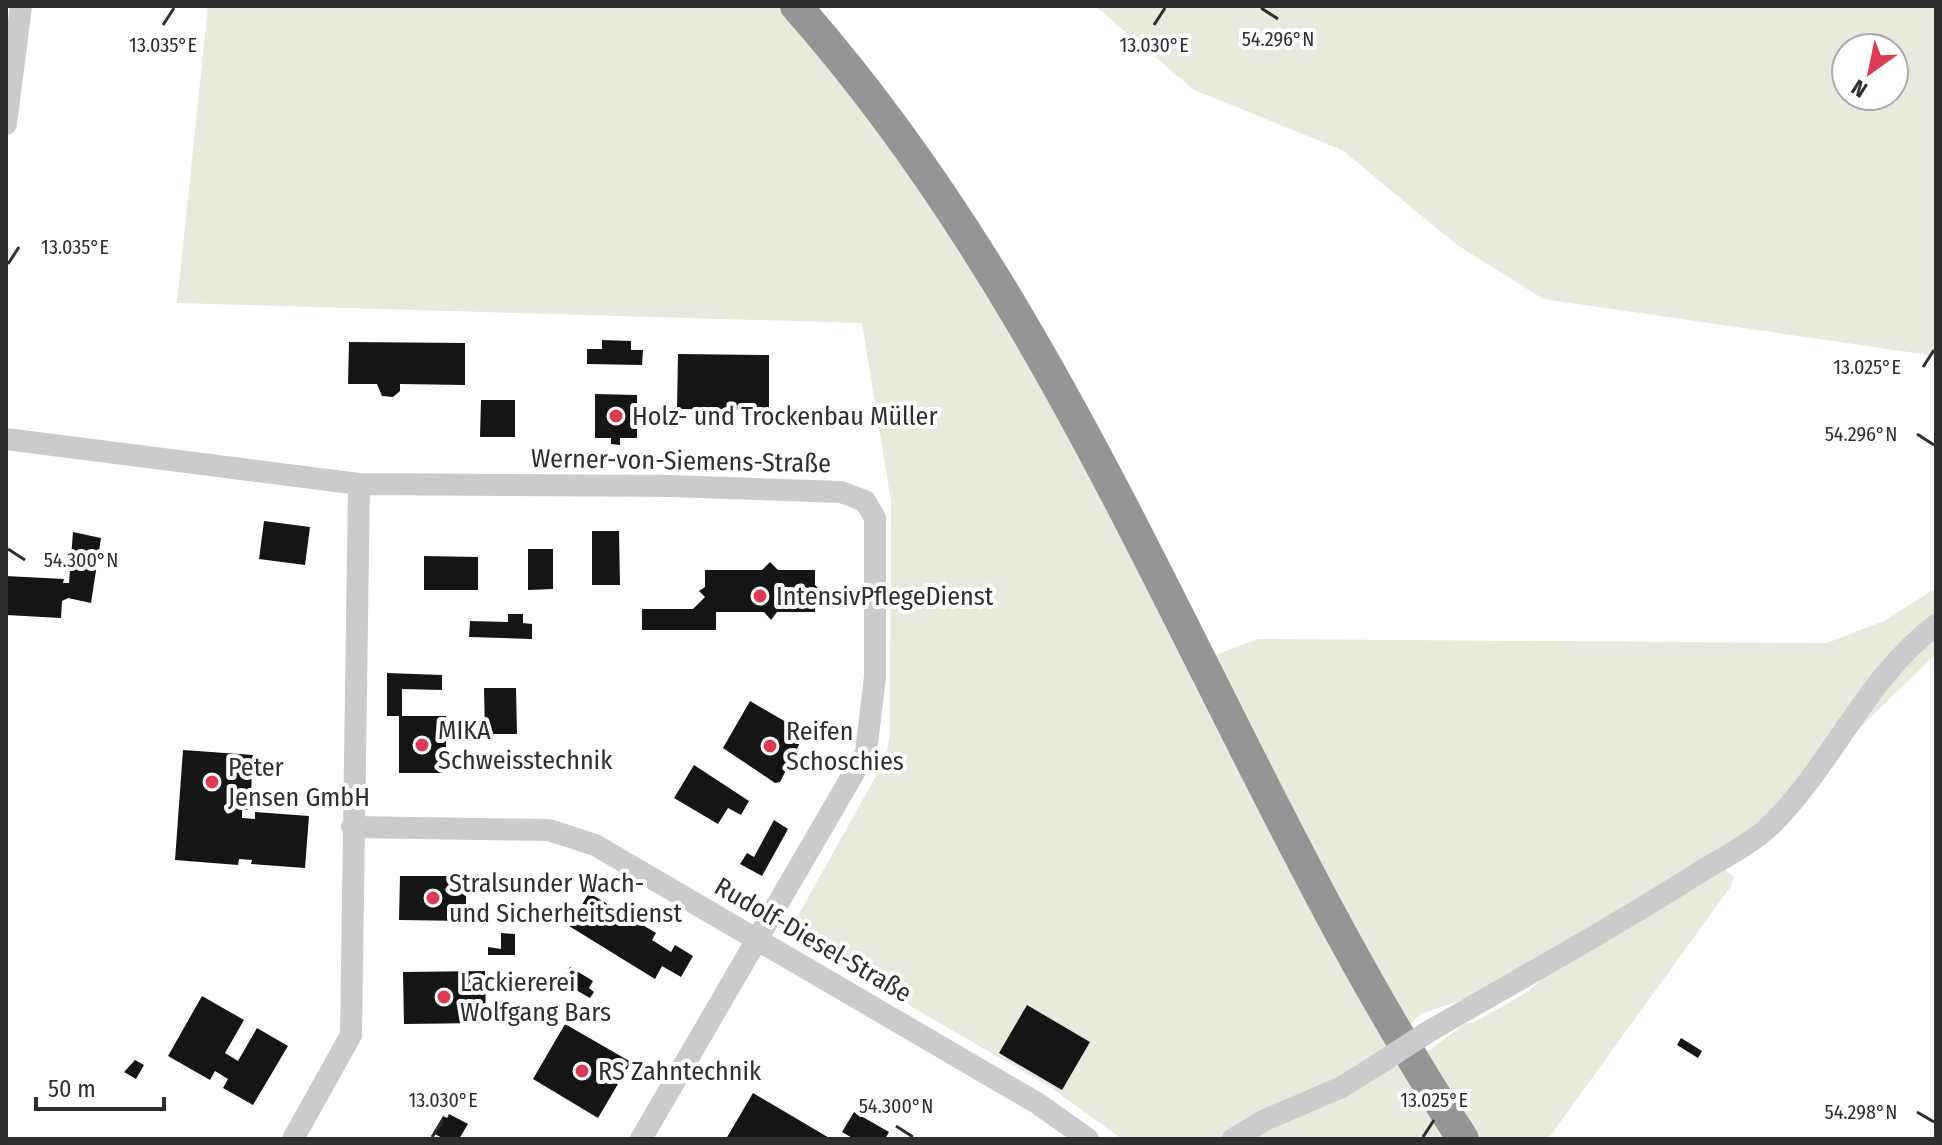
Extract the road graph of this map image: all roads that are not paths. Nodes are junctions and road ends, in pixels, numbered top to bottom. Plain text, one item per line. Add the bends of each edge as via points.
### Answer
1 (21, 6) edge
2 (796, 6) edge
3 (6, 124) edge
4 (6, 439) edge
5 (359, 484) junction
6 (1936, 625) edge
7 (352, 827) junction
8 (755, 939) junction
9 (293, 1139) edge
10 (641, 1139) edge
11 (1088, 1139) edge
12 (1233, 1139) edge
13 (1463, 1139) edge

1 - 3 street
2 - 13 highway via 927,172 1021,317 1120,497 1334,921
4 - 5 street, Werner-von-Siemens-Straße
5 - 7 street
5 - 8 street, Werner-von-Siemens-Straße via 671,486 841,492 865,501 875,518 875,677 866,752
6 - 12 street, bridge via 1918,638 1769,827 1342,1087
7 - 8 street, Rudolf-Diesel-Straße via 570,835
7 - 9 street via 351,1035
8 - 10 street, Werner-von-Siemens-Straße
8 - 11 street, Rudolf-Diesel-Straße via 1037,1103

